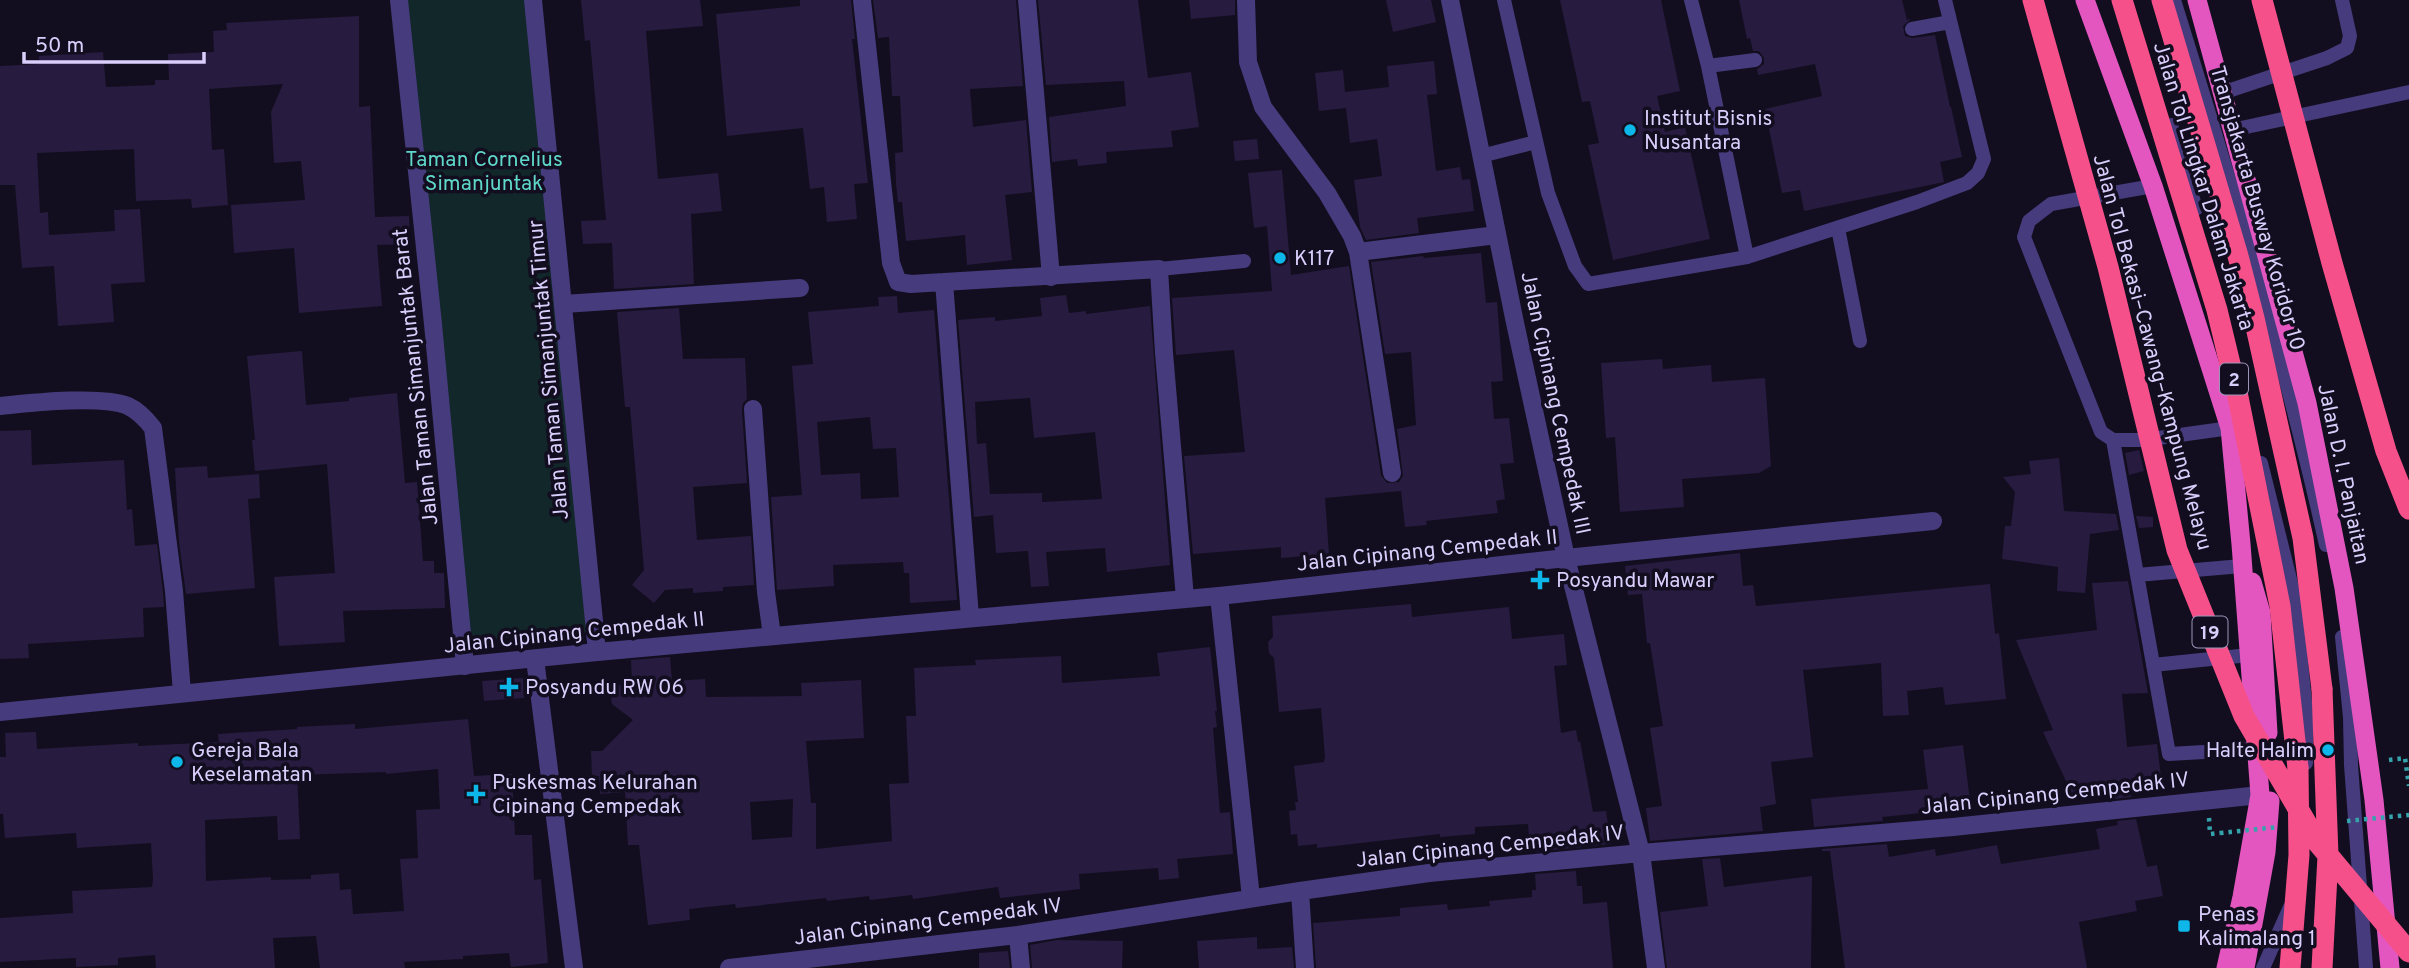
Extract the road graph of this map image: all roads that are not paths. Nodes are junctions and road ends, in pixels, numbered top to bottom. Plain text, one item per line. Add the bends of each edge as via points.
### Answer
1 (399, 0) edge
2 (533, 0) edge
3 (862, 0) edge
4 (1027, 0) edge
5 (1246, 0) edge
6 (1450, 0) edge
7 (1504, 0) edge
8 (1691, 0) edge
9 (1945, 0) edge
10 (2033, 0) edge
11 (2085, 0) edge
12 (2122, 0) edge
13 (2131, 0) edge
14 (2162, 0) edge
15 (2174, 0) edge
16 (2197, 0) edge
17 (2262, 0) edge
18 (2342, 0) edge
19 (1950, 22) junction
20 (1912, 29) dead end
21 (1755, 60) dead end
22 (1708, 66) junction
23 (2409, 92) edge
24 (2222, 93) junction
25 (2232, 130) junction
26 (1536, 142) junction
27 (1481, 156) junction
28 (2153, 186) junction
29 (1838, 228) junction
30 (1497, 235) junction
31 (1358, 251) junction
32 (1747, 257) junction
33 (1244, 261) dead end
34 (1160, 269) junction
35 (1051, 277) junction
36 (944, 282) junction
37 (800, 288) dead end
38 (564, 304) junction
39 (1860, 341) dead end
40 (0, 406) edge
41 (753, 409) dead end
42 (2230, 428) junction
43 (2113, 440) junction
44 (1392, 474) dead end
45 (2409, 509) edge
46 (1933, 521) dead end
47 (2241, 544) junction
48 (1566, 558) junction
49 (2242, 566) junction
50 (2137, 575) junction
51 (1219, 596) junction
52 (1185, 598) junction
53 (970, 617) junction
54 (772, 636) junction
55 (597, 652) junction
56 (2249, 655) junction
57 (535, 659) junction
58 (2153, 665) junction
59 (465, 666) junction
60 (183, 693) junction
61 (0, 712) edge
62 (2256, 749) junction
63 (2260, 795) junction
64 (1641, 853) junction
65 (1300, 891) junction
66 (1251, 898) junction
67 (1018, 935) junction
68 (2409, 952) edge
69 (573, 968) edge
70 (729, 968) edge
71 (1021, 968) edge
72 (1304, 968) edge
73 (1656, 968) edge
74 (2226, 968) edge
75 (2245, 968) edge
76 (2263, 968) edge
77 (2290, 968) edge
78 (2322, 968) edge
79 (2366, 968) edge
80 (2390, 968) edge

1 - 59 street, Jalan Taman Simanjuntak Barat
2 - 38 street, Jalan Taman Simanjuntak Timur
3 - 36 street via 893,273 898,282
4 - 35 street
5 - 31 street via 1248,62 1262,107 1327,194
6 - 27 street, Jalan Cipinang Cempedak III
7 - 26 lane
8 - 22 lane
9 - 19 lane
10 - 68 highway, Jalan Tol Bekasi–Cawang–Kampung Melayu / 19, bridge via 2108,267 2177,550 2244,716 2318,843
11 - 28 highway
12 - 77 highway, Jalan Tol Lingkar Dalam Jakarta / 2, bridge via 2217,310 2280,606 2298,768 2299,855
13 - 76 lane via 2192,191 2295,599 2306,713 2305,851 2289,910
14 - 78 highway, Jalan Tol Lingkar Dalam Jakarta / 2, bridge via 2238,256 2303,538 2322,689 2328,856
15 - 79 lane, Transjakarta Busway Koridor 10 via 2231,182 2297,422 2338,600
16 - 24 highway, Jalan D. I. Panjaitan
17 - 45 highway, bridge via 2382,438
18 - 24 lane via 2350,36 2347,48
19 - 20 lane
19 - 29 lane via 1984,159 1979,173 1967,183
21 - 22 lane
22 - 32 lane
23 - 25 lane
24 - 25 highway, Jalan D. I. Panjaitan
25 - 80 highway, Jalan D. I. Panjaitan via 2307,403 2344,587 2374,800
26 - 27 lane
26 - 32 lane via 1552,205 1575,266 1588,284
27 - 30 street, Jalan Cipinang Cempedak III
28 - 42 highway
28 - 43 lane via 2051,204 2029,221 2024,237 2101,432
29 - 32 lane
29 - 39 lane
30 - 31 street
30 - 48 street, Jalan Cipinang Cempedak III
31 - 44 street
33 - 34 lane
34 - 35 street
34 - 52 street
35 - 36 street
36 - 53 street
37 - 38 street
38 - 55 street, Jalan Taman Simanjuntak Timur
40 - 60 street via 86,401 127,406 153,428
41 - 54 street
42 - 43 lane
42 - 47 highway
43 - 50 lane
46 - 48 street, Jalan Cipinang Cempedak II
47 - 49 highway
47 - 75 highway via 2261,612 2271,794 2266,852
48 - 51 street, Jalan Cipinang Cempedak II
48 - 64 street, Jalan Cipinang Cempedak III
49 - 50 lane
49 - 56 highway
50 - 58 lane
51 - 52 street, Jalan Cipinang Cempedak II
51 - 66 street
52 - 53 street, Jalan Cipinang Cempedak II
53 - 54 street, Jalan Cipinang Cempedak II
54 - 55 street, Jalan Cipinang Cempedak II
55 - 57 street, Jalan Cipinang Cempedak II
56 - 58 lane
56 - 62 highway
57 - 59 street, Jalan Cipinang Cempedak II
57 - 69 street
58 - 62 lane via 2169,754
59 - 60 street, Jalan Cipinang Cempedak II
60 - 61 street, Jalan Cipinang Cempedak II
62 - 63 highway
63 - 64 street, Jalan Cipinang Cempedak IV
63 - 74 highway
64 - 65 street, Jalan Cipinang Cempedak IV via 1429,873
64 - 73 street, Jalan Cipinang Cempedak III
65 - 66 street, Jalan Cipinang Cempedak IV
65 - 72 street
66 - 67 street, Jalan Cipinang Cempedak IV
67 - 70 street, Jalan Cipinang Cempedak IV
67 - 71 street

